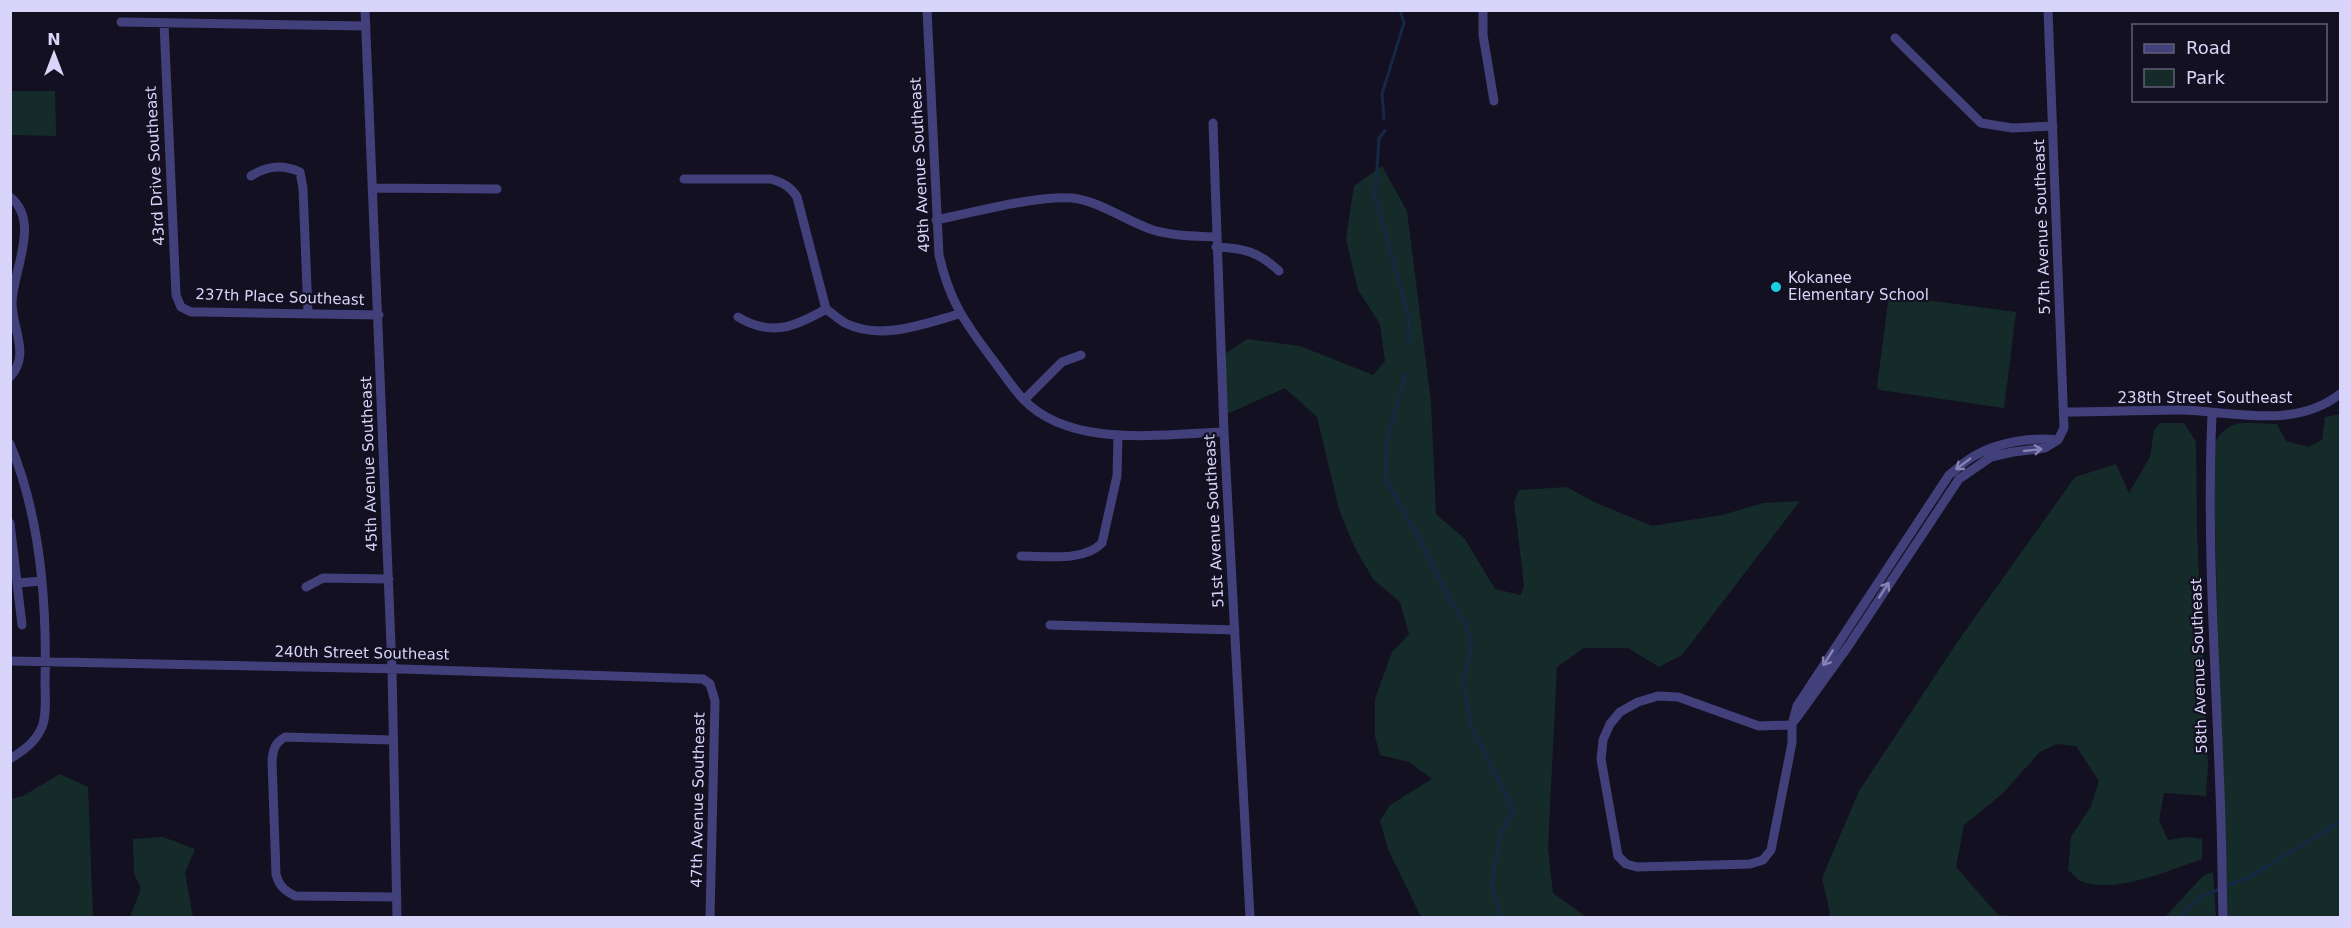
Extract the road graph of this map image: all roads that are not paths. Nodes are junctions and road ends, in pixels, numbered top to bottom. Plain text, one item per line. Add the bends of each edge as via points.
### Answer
1 (365, 10) edge
2 (927, 10) edge
3 (1483, 10) edge
4 (2048, 10) edge
5 (121, 22) dead end
6 (164, 23) junction
7 (366, 26) junction
8 (1895, 38) dead end
9 (1494, 101) dead end
10 (1212, 123) dead end
11 (2053, 126) junction
12 (251, 176) dead end
13 (684, 179) dead end
14 (373, 188) junction
15 (497, 189) dead end
16 (10, 197) edge
17 (936, 220) junction
18 (1216, 237) junction
19 (1216, 247) junction
20 (1279, 271) dead end
21 (181, 307) joint
22 (826, 309) junction
23 (308, 313) junction
24 (959, 314) junction
25 (379, 315) junction
26 (738, 317) dead end
27 (1081, 356) dead end
28 (10, 377) edge
29 (2340, 394) edge
30 (1024, 400) junction
31 (2065, 412) junction
32 (2212, 414) junction
33 (1224, 432) junction
34 (1118, 436) junction
35 (11, 446) edge
36 (10, 523) edge
37 (1021, 556) dead end
38 (1898, 560) junction
39 (389, 579) junction
40 (42, 580) junction
41 (18, 583) junction
42 (306, 587) dead end
43 (22, 625) dead end
44 (1050, 625) dead end
45 (1235, 630) junction
46 (1845, 631) junction
47 (1854, 638) junction
48 (10, 661) edge
49 (46, 662) junction
50 (393, 669) junction
51 (710, 684) joint
52 (1792, 724) junction
53 (393, 740) junction
54 (10, 759) edge
55 (397, 897) junction
56 (397, 918) edge
57 (710, 918) edge
58 (1250, 918) edge
59 (2223, 918) edge

1 - 7 street, 45th Avenue Southeast
2 - 17 street, 49th Avenue Southeast
3 - 9 street via 1483,35
4 - 11 street, 57th Avenue Southeast
5 - 6 street
6 - 7 street
6 - 21 street, 43rd Drive Southeast via 176,295
7 - 14 street, 45th Avenue Southeast
8 - 11 street via 1981,123 2012,128
10 - 18 street, 51st Avenue Southeast
11 - 31 street, 57th Avenue Southeast
12 - 23 street via 263,168 290,167 300,172
13 - 22 street via 771,179 791,188 797,196
14 - 15 street
14 - 25 street, 45th Avenue Southeast
16 - 28 street via 21,207 24,224 12,299 21,358
17 - 18 street via 1028,202 1072,198 1152,230
17 - 24 street, 49th Avenue Southeast via 945,282
18 - 19 street, 51st Avenue Southeast
19 - 20 street via 1236,248 1265,257
19 - 33 street, 51st Avenue Southeast
21 - 23 street, 237th Place Southeast via 191,312
22 - 24 street via 845,323 885,330 911,328
22 - 26 street via 798,325 778,328 753,326
23 - 25 street, 237th Place Southeast
24 - 30 street, 49th Avenue Southeast
25 - 39 street, 45th Avenue Southeast
27 - 30 street via 1062,362
29 - 32 street, 238th Street Southeast via 2320,408 2292,415
30 - 34 street via 1047,417 1070,427
31 - 32 street, 238th Street Southeast via 2181,410
31 - 38 street, 57th Avenue Southeast via 2058,440 2009,443 1977,454 1949,474
32 - 59 street, 58th Avenue Southeast via 2210,592
33 - 34 street
33 - 45 street, 51st Avenue Southeast
34 - 37 street via 1117,476 1102,543 1083,555
35 - 40 street via 31,510
36 - 41 street
38 - 46 street, 57th Avenue Southeast
47 -> 38 street, 57th Avenue Southeast
39 - 42 street via 323,578
39 - 50 street, 45th Avenue Southeast
40 - 41 street
40 - 49 street
41 - 43 street
44 - 45 street
45 - 58 street, 51st Avenue Southeast
46 - 47 street
46 -> 52 street, 57th Avenue Southeast via 1797,706
47 - 52 street, 57th Avenue Southeast
48 - 49 street, 240th Street Southeast
49 - 50 street, 240th Street Southeast
49 - 54 street via 43,726 30,746
50 - 51 street, 240th Street Southeast via 690,677 703,678
50 - 53 street, 45th Avenue Southeast
51 - 57 street, 47th Avenue Southeast via 715,701
52 - 52 street, 57th Avenue Southeast via 1759,726 1678,697 1658,696 1620,712 1603,738 1601,759 1618,856 1637,867 1750,864 1763,860 1771,850 1777,825
53 - 55 street, 45th Avenue Southeast
53 - 55 street via 285,737 277,742 272,761 276,874 283,890 295,896
55 - 56 street, 45th Avenue Southeast

